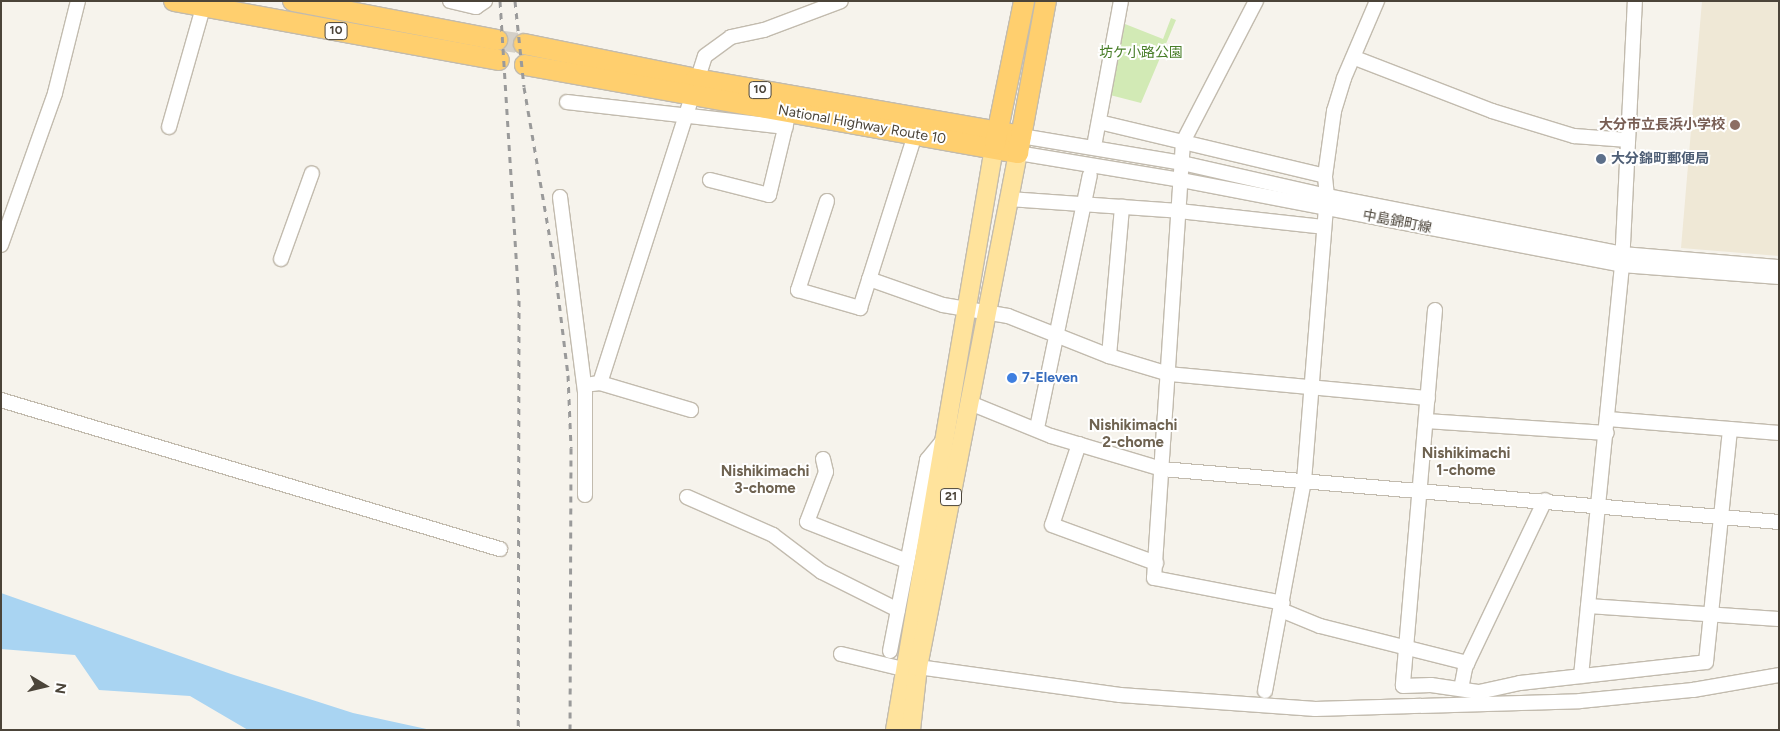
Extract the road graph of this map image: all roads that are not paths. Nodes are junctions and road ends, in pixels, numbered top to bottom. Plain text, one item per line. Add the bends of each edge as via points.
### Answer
1 (78, 1) edge
2 (174, 1) edge
3 (293, 1) edge
4 (450, 1) edge
5 (485, 1) edge
6 (841, 1) edge
7 (1024, 1) edge
8 (1046, 1) edge
9 (1121, 1) edge
10 (1256, 1) edge
11 (1377, 1) edge
12 (1635, 1) edge
13 (204, 4) edge
14 (497, 40) tunnel mouth
15 (524, 44) tunnel mouth
16 (1355, 58) junction
17 (499, 60) tunnel mouth
18 (525, 65) tunnel mouth
19 (694, 87) junction
20 (567, 102) dead end
21 (684, 116) junction
22 (787, 120) junction
23 (1099, 122) junction
24 (168, 127) dead end
25 (915, 134) junction
26 (995, 140) junction
27 (1628, 140) junction
28 (1095, 141) dead end
29 (1183, 142) junction
30 (1020, 144) junction
31 (1182, 163) junction
32 (312, 173) dead end
33 (1090, 175) dead end
34 (1325, 176) junction
35 (710, 180) dead end
36 (1181, 180) junction
37 (560, 197) dead end
38 (1009, 199) junction
39 (827, 201) dead end
40 (1326, 202) junction
41 (1084, 203) junction
42 (1122, 207) junction
43 (1179, 211) junction
44 (1323, 227) junction
45 (1, 245) edge
46 (1622, 259) junction
47 (281, 260) dead end
48 (1779, 267) edge
49 (1779, 277) edge
50 (869, 279) junction
51 (967, 309) junction
52 (1435, 310) dead end
53 (989, 312) junction
54 (1058, 334) junction
55 (1109, 356) junction
56 (1169, 374) junction
57 (600, 383) junction
58 (584, 385) junction
59 (1311, 389) junction
60 (1428, 398) junction
61 (1, 400) edge
62 (970, 404) junction
63 (691, 410) dead end
64 (1608, 419) junction
65 (1426, 421) junction
66 (1037, 428) junction
67 (1730, 429) junction
68 (1607, 433) junction
69 (1779, 433) edge
70 (943, 440) junction
71 (1079, 444) junction
72 (823, 458) dead end
73 (1162, 469) junction
74 (1304, 481) junction
75 (1420, 492) junction
76 (585, 495) dead end
77 (688, 497) dead end
78 (1545, 500) junction
79 (1598, 507) junction
80 (1721, 516) junction
81 (1779, 522) edge
82 (500, 549) dead end
83 (907, 561) junction
84 (1156, 563) junction
85 (1588, 606) junction
86 (1282, 607) junction
87 (898, 610) junction
88 (1710, 617) junction
89 (1779, 620) edge
90 (1407, 648) junction
91 (890, 651) dead end
92 (841, 654) dead end
93 (1467, 663) junction
94 (910, 675) junction
95 (1779, 675) edge
96 (1581, 676) junction
97 (1461, 689) junction
98 (1266, 691) dead end
99 (895, 730) edge
100 (911, 730) edge

1 - 45 street via 55,92
2 - 13 highway, 10
3 - 14 highway, 10
4 - 5 street via 476,7
6 - 19 street via 721,41 705,56
7 - 26 highway
8 - 30 highway
9 - 23 street
10 - 29 street
11 - 16 street
12 - 27 street
13 - 17 highway, 10
13 - 24 street
15 - 19 highway, National Highway Route 10 / 10
16 - 27 street via 1492,111 1574,136
16 - 34 street via 1334,111
18 - 19 highway, National Highway Route 10 / 10
19 - 21 street
19 - 22 highway, National Highway Route 10 / 10
19 - 26 highway, National Highway Route 10 / 10
20 - 21 street
21 - 22 street
21 - 57 street
22 - 25 highway, National Highway Route 10 / 10
22 - 35 street via 769,195
23 - 28 street
23 - 29 street
25 - 26 highway, National Highway Route 10 / 10
25 - 50 street
26 - 30 highway, National Highway Route 10 / 10
26 - 51 main road, 21
27 - 46 street
29 - 31 street
29 - 34 street
30 - 31 street, 中島錦町線
30 - 36 street, 中島錦町線
30 - 38 main road, 21
31 - 36 street
31 - 40 street, 中島錦町線
32 - 47 street
33 - 41 street
34 - 40 street
36 - 40 street, 中島錦町線
36 - 43 street
37 - 58 street
38 - 41 street
38 - 53 main road, 21
39 - 50 street via 798,290 860,308
40 - 44 street
40 - 46 street, 中島錦町線
41 - 42 street
41 - 54 street
42 - 43 street
42 - 55 street
43 - 44 street
43 - 56 street
44 - 59 street
46 - 48 street, 中島錦町線
46 - 49 street, 中島錦町線
46 - 64 street
50 - 51 street via 943,305
51 - 53 street
51 - 70 main road, 21
52 - 60 street
53 - 54 street
53 - 62 main road, 21
54 - 55 street
54 - 66 street
55 - 56 street
56 - 59 street
56 - 73 street
57 - 58 street
57 - 63 street
58 - 76 street
59 - 60 street
59 - 74 street
60 - 65 street
61 - 82 street
62 - 66 street
62 - 94 main road, 21
64 - 67 street
64 - 68 street
65 - 68 street
65 - 75 street
66 - 71 street
67 - 69 street
67 - 80 street
68 - 79 street
70 - 83 street via 927,460
70 - 94 main road, 21
71 - 73 street
71 - 84 street via 1052,525
72 - 83 street via 826,472 807,522
73 - 74 street
73 - 84 street
74 - 75 street
74 - 86 street
75 - 78 street
75 - 90 street
77 - 87 street via 773,535 822,572
78 - 79 street
78 - 93 street
79 - 80 street
79 - 85 street
80 - 81 street
80 - 88 street
83 - 87 street
84 - 86 street via 1154,578
85 - 88 street
85 - 96 street
86 - 90 street via 1320,626
86 - 98 street
87 - 91 street
88 - 89 street
88 - 96 street via 1706,662
90 - 93 street
90 - 97 street via 1403,686
92 - 94 street
93 - 97 street
94 - 95 street via 1316,709 1580,702 1692,690
94 - 99 main road, 21
94 - 100 main road, 21
96 - 97 street via 1479,692

